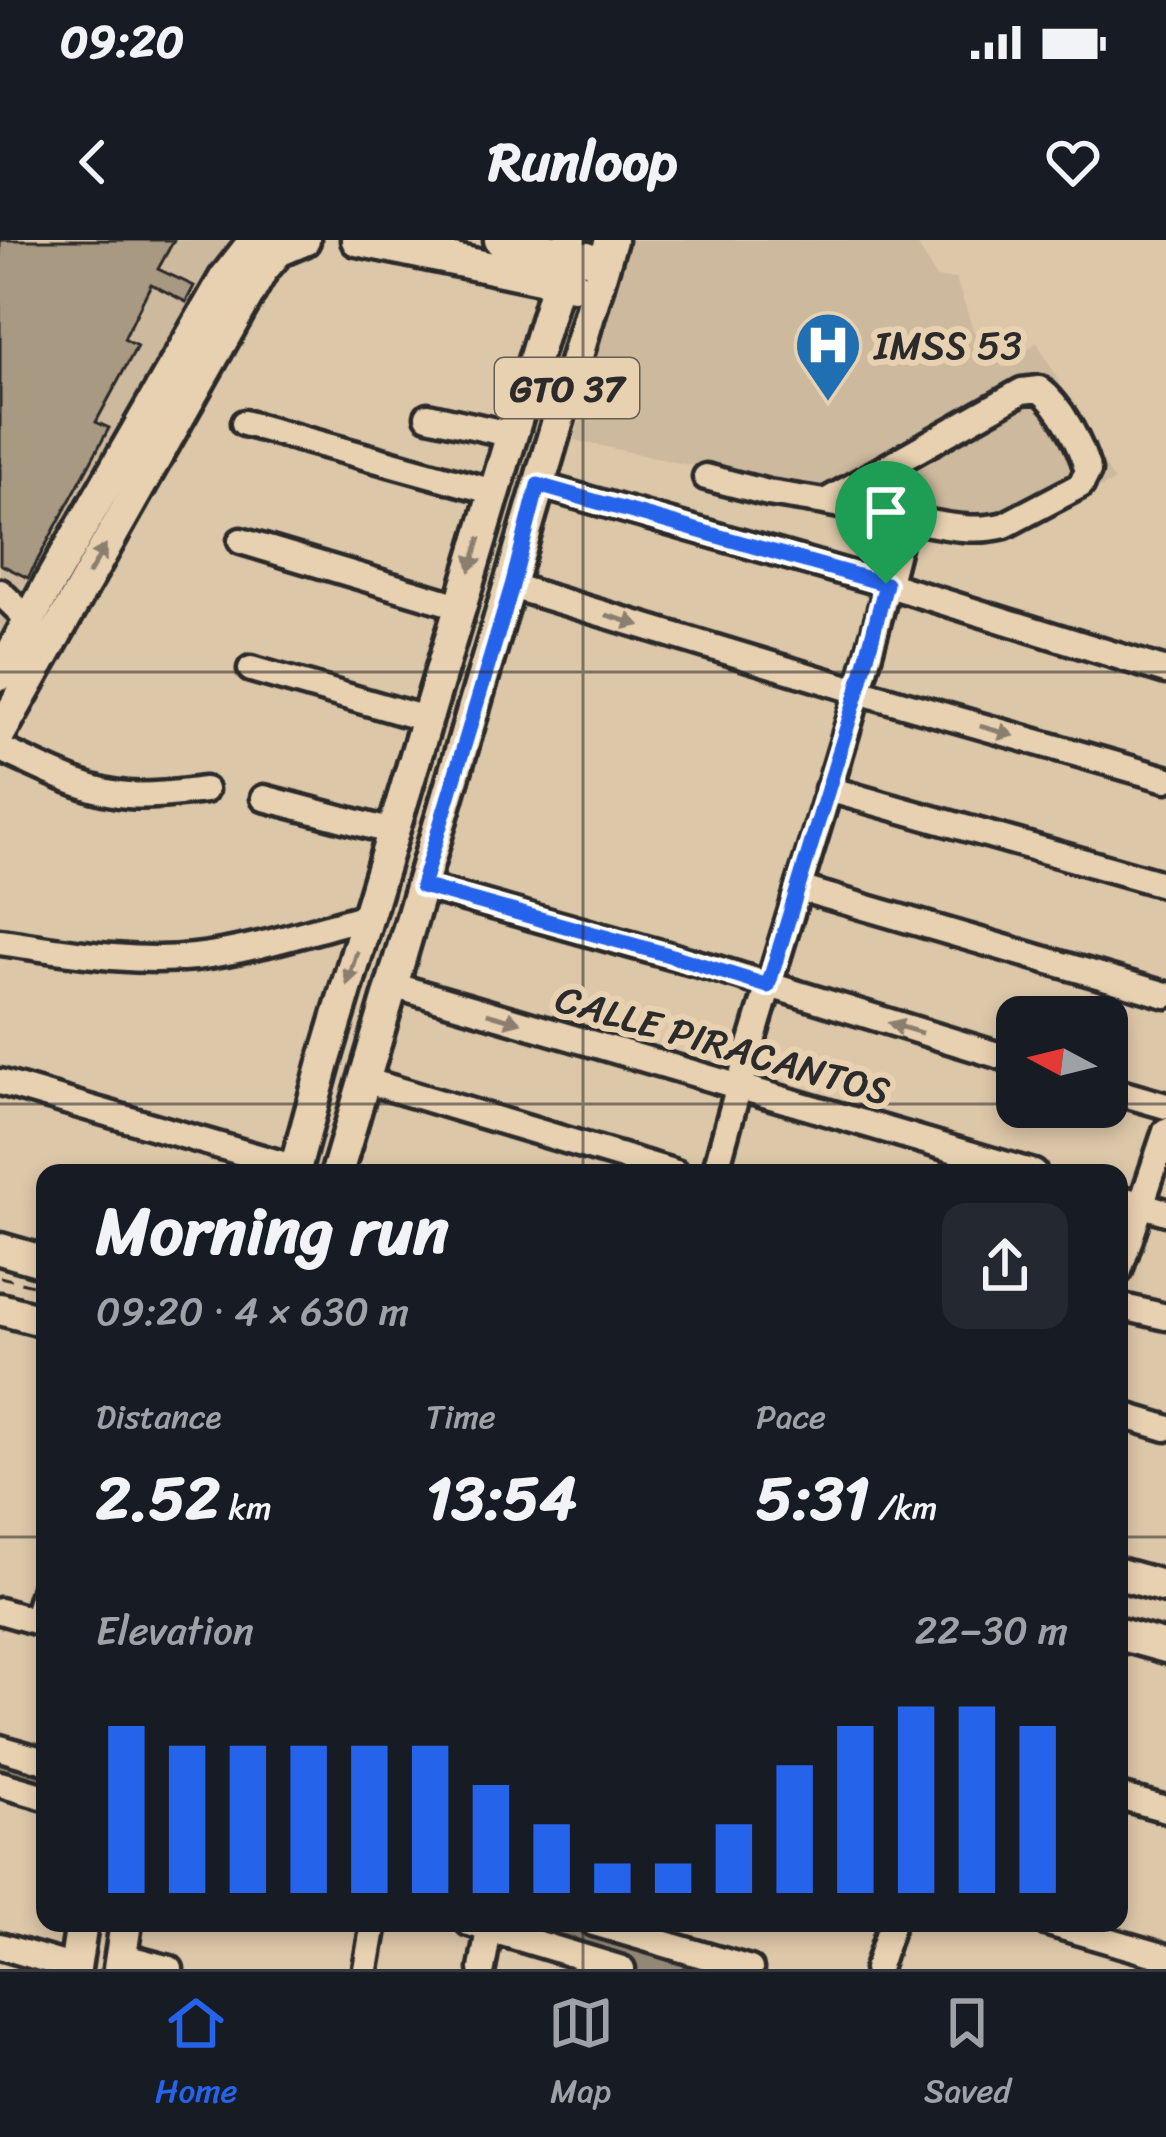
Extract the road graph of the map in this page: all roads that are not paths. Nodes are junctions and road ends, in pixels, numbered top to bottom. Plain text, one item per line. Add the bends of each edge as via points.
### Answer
1 (254, 240) edge
2 (304, 240) edge
3 (357, 240) edge
4 (500, 240) edge
5 (565, 258) edge
6 (604, 264) edge
7 (428, 416) dead end
8 (244, 423) dead end
9 (513, 435) junction
10 (706, 476) dead end
11 (538, 485) junction
12 (494, 492) junction
13 (825, 502) junction
14 (904, 518) junction
15 (241, 541) dead end
16 (886, 584) junction
17 (512, 586) junction
18 (0, 592) edge
19 (459, 606) junction
20 (29, 620) junction
21 (39, 662) junction
22 (251, 669) dead end
23 (1166, 671) edge
24 (0, 675) edge
25 (858, 691) junction
26 (426, 719) junction
27 (0, 733) edge
28 (0, 749) edge
29 (1166, 779) edge
30 (828, 789) junction
31 (205, 790) dead end
32 (264, 798) dead end
33 (393, 832) junction
34 (1166, 885) edge
35 (422, 886) junction
36 (799, 888) junction
37 (367, 916) junction
38 (0, 942) edge
39 (392, 985) junction
40 (768, 986) junction
41 (1166, 995) edge
42 (996, 1055) edge
43 (364, 1080) junction
44 (0, 1082) edge
45 (738, 1086) junction
46 (1128, 1095) edge
47 (1166, 1106) edge
48 (1166, 1131) edge
49 (275, 1164) edge
50 (297, 1164) edge
51 (340, 1164) edge
52 (646, 1164) edge
53 (717, 1164) edge
54 (1003, 1164) edge
55 (1130, 1202) edge
56 (1166, 1212) edge
57 (0, 1249) edge
58 (36, 1263) edge
59 (1128, 1308) edge
60 (0, 1309) edge
61 (1166, 1317) edge
62 (36, 1319) edge
63 (1128, 1417) edge
64 (1166, 1428) edge
65 (1128, 1576) edge
66 (1166, 1587) edge
67 (0, 1610) edge
68 (36, 1621) edge
69 (1128, 1636) edge
70 (1166, 1647) edge
71 (0, 1748) edge
72 (36, 1758) edge
73 (0, 1784) edge
74 (36, 1794) edge
75 (1128, 1798) edge
76 (1166, 1809) edge
77 (81, 1932) edge
78 (125, 1932) edge
79 (372, 1932) edge
80 (479, 1932) edge
81 (499, 1932) edge
82 (625, 1932) edge
83 (889, 1932) edge
84 (1079, 1932) edge
85 (0, 1946) edge
86 (1166, 1957) edge
87 (120, 1963) edge
88 (75, 1968) edge
89 (170, 1969) edge
90 (366, 1969) edge
91 (482, 1969) edge
92 (622, 1969) edge
93 (750, 1969) edge
94 (878, 1969) edge

1 - 20 main road
21 -> 2 main road via 262,270 278,251
3 - 5 main road
4 - 5 main road
5 - 6 main road
5 - 9 main road, GTO 37
6 - 11 main road, GTO 37
7 - 9 street
8 - 12 street
9 - 12 main road, GTO 37
10 - 13 street
11 - 16 street
11 - 17 main road, GTO 37
12 -> 19 main road, GTO 37
13 - 14 street
13 - 14 street via 1032,389 1052,400 1086,464 1081,485 1005,525 980,530
14 - 16 street
15 - 19 street
16 - 23 street
16 - 25 street
17 -> 25 street
17 - 35 main road, GTO 37
18 - 20 street
19 - 26 main road, GTO 37
20 - 21 main road via 42,636
20 - 24 main road
21 - 27 main road
22 - 26 street
25 -> 29 street
25 - 30 street
26 - 33 main road, GTO 37
28 - 31 street via 104,791
30 - 34 street
30 - 36 street
32 - 33 street
33 - 37 main road, GTO 37
35 - 39 main road, GTO 37
35 - 40 street
36 - 40 street
36 - 41 street
37 - 38 street via 195,957
37 -> 50 main road, GTO 37
39 - 43 main road, GTO 37
39 -> 45 street, CALLE PIRACANTOS
42 -> 40 street
40 - 45 street
43 - 51 main road, GTO 37
43 - 52 street
44 - 49 street
45 - 53 street
45 - 54 street, CALLE PIRACANTOS
46 - 47 street
48 - 55 street
55 - 56 street
57 - 58 main road
59 - 61 street
60 - 62 main road
63 - 64 street
65 - 66 main road
67 - 68 street
69 - 70 main road
71 - 72 street
73 - 74 street
75 - 76 street
77 - 88 main road
78 - 87 main road
79 - 90 street
80 - 91 street
81 - 92 street
82 - 93 street
83 - 94 street
84 - 86 street
85 - 88 street
87 - 89 street

